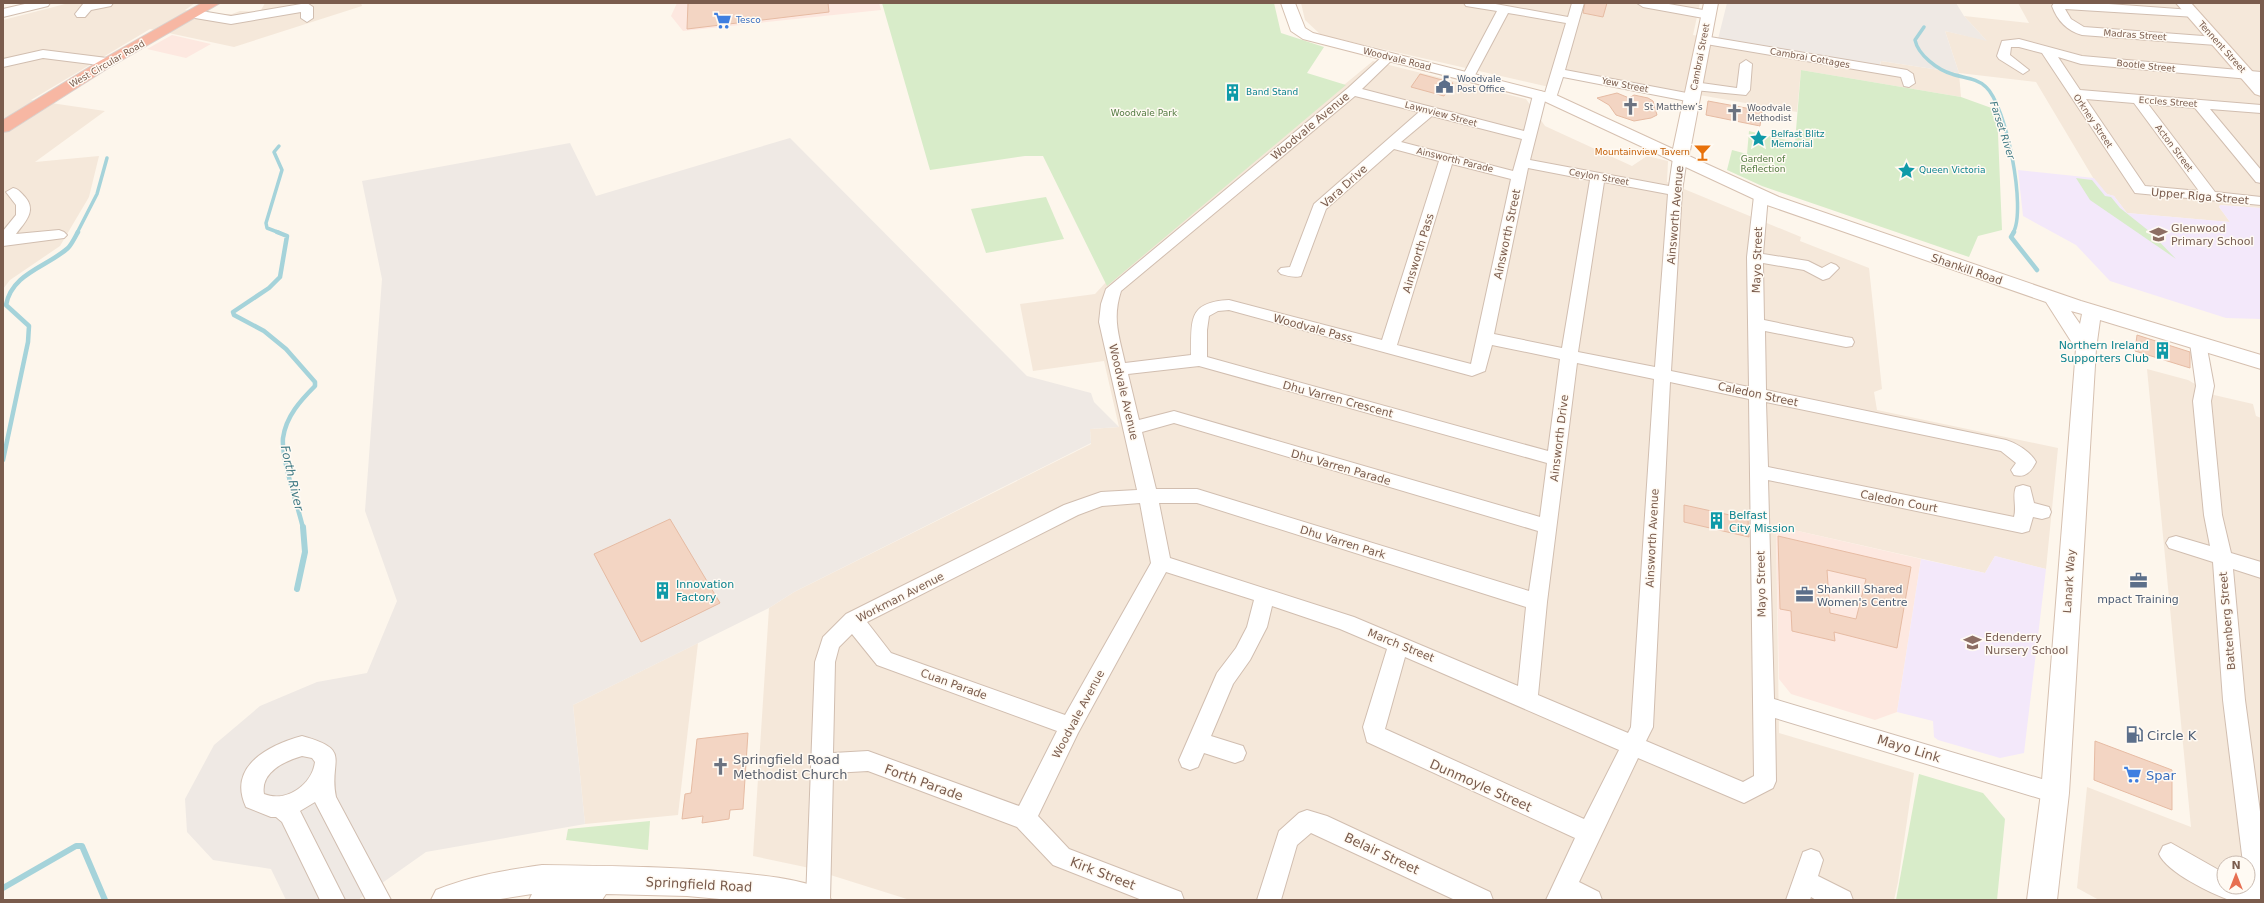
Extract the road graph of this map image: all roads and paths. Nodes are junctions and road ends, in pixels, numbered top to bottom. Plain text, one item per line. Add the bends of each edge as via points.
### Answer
1 (44, 3) edge
2 (107, 3) edge
3 (213, 3) edge
4 (1288, 3) edge
5 (1470, 3) edge
6 (1578, 3) edge
7 (1643, 3) edge
8 (84, 8) edge
9 (2187, 8) edge
10 (1504, 9) junction
11 (1710, 9) edge
12 (3, 14) edge
13 (195, 14) junction
14 (307, 18) dead end
15 (1573, 21) junction
16 (1704, 40) junction
17 (2216, 41) junction
18 (2047, 51) junction
19 (1389, 57) junction
20 (107, 62) junction
21 (3, 63) edge
22 (1746, 64) dead end
23 (2023, 70) dead end
24 (1558, 72) junction
25 (2254, 76) edge
26 (1468, 77) junction
27 (1909, 83) dead end
28 (1352, 91) junction
29 (1693, 92) junction
30 (2261, 92) edge
31 (2075, 94) junction
32 (1545, 97) junction
33 (2138, 99) junction
34 (2199, 104) junction
35 (2261, 108) edge
36 (1429, 111) junction
37 (3, 127) edge
38 (1529, 137) junction
39 (1391, 144) junction
40 (1447, 158) junction
41 (1680, 158) junction
42 (1521, 170) junction
43 (1598, 177) junction
44 (2261, 179) edge
45 (2140, 190) joint
46 (1676, 191) junction
47 (12, 192) dead end
48 (1761, 196) junction
49 (2210, 196) junction
50 (2261, 201) edge
51 (59, 235) dead end
52 (4, 240) edge
53 (1755, 257) junction
54 (1831, 268) dead end
55 (1286, 271) dead end
56 (2053, 298) junction
57 (2092, 310) junction
58 (1756, 324) junction
59 (1485, 338) junction
60 (1846, 342) dead end
61 (2198, 343) junction
62 (1388, 348) junction
63 (2086, 349) junction
64 (1570, 355) junction
65 (1199, 360) junction
66 (2261, 362) edge
67 (1118, 370) junction
68 (1472, 370) joint
69 (1664, 375) junction
70 (1758, 394) junction
71 (1133, 428) junction
72 (1555, 459) junction
73 (2030, 466) dead end
74 (1759, 471) junction
75 (1148, 496) junction
76 (2030, 504) dead end
77 (1548, 527) junction
78 (2176, 543) dead end
79 (2222, 558) junction
80 (1161, 563) junction
81 (2261, 570) edge
82 (1265, 595) junction
83 (1537, 602) junction
84 (853, 620) junction
85 (1399, 644) junction
86 (1527, 700) junction
87 (1763, 705) junction
88 (1070, 726) junction
89 (1634, 744) junction
90 (1235, 753) dead end
91 (821, 764) junction
92 (324, 776) junction
93 (2055, 794) junction
94 (282, 807) junction
95 (1025, 819) junction
96 (1589, 833) junction
97 (2171, 854) dead end
98 (628, 881) junction
99 (1805, 881) edge
100 (2216, 882) edge
101 (1561, 893) edge
102 (2247, 895) edge
103 (334, 900) edge
104 (379, 900) edge
105 (446, 900) edge
106 (544, 900) edge
107 (817, 900) edge
108 (1172, 900) edge
109 (1269, 900) edge
110 (1480, 900) edge
111 (1590, 900) edge
112 (1841, 900) edge
113 (2042, 900) edge
114 (2259, 900) edge

1 - 12 street
2 - 8 street
3 - 13 highway, West Circular Road
4 - 19 main road, Woodvale Road via 1298,32
5 - 10 street
6 - 15 street, Ainsworth Street
7 - 11 street
9 - 17 main road, Tennent Street
9 - 17 street, Madras Street via 2064,4 2058,6 2060,13 2075,29 2082,31
10 - 15 street
10 - 26 street
11 - 16 main road, Cambrai Street
13 - 14 street via 231,20 307,7
13 - 20 highway, West Circular Road
15 - 24 street, Ainsworth Street
16 - 27 street, Cambrai Cottages via 1907,74
16 - 29 main road, Cambrai Street
17 - 25 main road, Tennent Street
18 - 23 street, Bootle Street via 2019,43 2006,44 2003,56
18 - 25 street, Bootle Street via 2081,60
18 - 31 street, Orkney Street
19 - 26 main road, Woodvale Road
19 - 28 street, Woodvale Avenue
20 - 21 street via 43,54
20 - 37 highway, West Circular Road
22 - 29 street, Yew Street via 1741,92
24 - 29 street, Yew Street
24 - 32 street, Ainsworth Street
25 - 30 main road, Tennent Street
26 - 32 main road, Woodvale Road
28 - 36 street, Lawnview Street
28 - 67 street, Woodvale Avenue via 1114,290 1107,322
29 - 41 main road, Cambrai Street
31 - 33 street, Eccles Street
31 - 45 street, Orkney Street
32 - 38 street, Ainsworth Street
32 - 41 main road, Woodvale Road
33 - 34 street, Eccles Street
33 - 49 street, Acton Street
34 - 35 street, Eccles Street
34 - 44 street
36 - 38 street, Lawnview Street
36 - 39 street, Vara Drive
38 - 42 street, Ainsworth Street
39 - 40 street, Ainsworth Parade
39 - 55 street, Vara Drive via 1319,208 1296,273
40 - 42 street, Ainsworth Parade
40 - 62 street, Ainsworth Pass
41 - 46 street, Ainsworth Avenue
41 - 48 main road, Shankill Road
42 - 43 street, Ceylon Street
42 - 59 street, Ainsworth Street
43 - 46 street, Ceylon Street
43 - 64 street, Ainsworth Drive
45 - 49 street, Upper Riga Street
46 - 69 street, Ainsworth Avenue
47 - 52 street via 23,204 23,215
48 - 53 street, Mayo Street
48 - 56 main road, Shankill Road
49 - 50 street, Upper Riga Street
51 - 52 street
53 - 54 street via 1808,266 1823,275
53 - 58 street, Mayo Street
56 - 57 main road, Shankill Road
56 - 63 main road
57 - 61 main road, Shankill Road
57 - 63 main road, Lanark Way
58 - 60 street
58 - 70 street, Mayo Street
59 - 64 street, Caledon Street
59 - 68 street, Ainsworth Street via 1479,367
61 - 66 main road, Shankill Road
61 - 79 street, Battenberg Street via 2205,386 2202,401 2213,507
62 - 65 street, Woodvale Pass via 1230,306 1217,305 1208,308 1200,316 1197,326
62 - 68 street, Woodvale Pass
63 - 93 main road, Lanark Way
64 - 69 street, Caledon Street
64 - 72 street, Ainsworth Drive
65 - 67 street, Dhu Varren Crescent
65 - 72 street, Dhu Varren Crescent
67 - 71 street, Woodvale Avenue
69 - 70 street, Caledon Street
69 - 89 street, Ainsworth Avenue via 1655,484 1642,727
70 - 73 street, Caledon Street via 2006,446
70 - 74 street, Mayo Street
71 - 75 street, Woodvale Avenue
71 - 77 street, Dhu Varren Parade via 1174,418
72 - 77 street, Ainsworth Drive
74 - 76 street, Caledon Court via 2022,526
74 - 87 street, Mayo Street
75 - 80 street, Woodvale Avenue
75 - 83 street, Dhu Varren Park via 1197,496
75 - 84 street, Workman Avenue via 1101,499 1071,510
77 - 83 street, Ainsworth Drive
78 - 79 street
79 - 81 street
79 - 114 street, Battenberg Street via 2234,700
80 - 82 street, March Street
80 - 88 street, Woodvale Avenue
82 - 85 street, March Street
82 - 90 street via 1257,627 1243,654 1224,679 1194,750
83 - 86 street, Ainsworth Drive
84 - 88 street, Cuan Parade via 884,659
84 - 91 street, Workman Avenue via 830,642 825,662
85 - 86 street, March Street
85 - 96 street, Dunmoyle Street via 1374,727 1375,735
86 - 89 street, March Street
87 - 89 street, Mayo Street via 1765,780 1744,793
87 - 93 street, Mayo Link
88 - 95 street, Woodvale Avenue
89 - 96 street, Ainsworth Avenue
91 - 95 street, Forth Parade via 868,761
91 - 107 street, Workman Avenue
92 - 94 street via 308,795
92 - 94 street via 326,757 320,750 312,747 290,749 267,762 253,781 251,791 254,800 270,808
92 - 104 street via 325,799
93 - 113 main road, Lanark Way
94 - 103 street via 290,815
95 - 108 street, Kirk Street via 1061,857
96 - 101 street, Ainsworth Avenue
97 - 100 street
98 - 105 main road, Springfield Road via 542,879 494,886
98 - 106 main road, Springfield Road
98 - 107 main road, Springfield Road via 687,882 764,889
99 - 112 street
101 - 111 street
102 - 114 street
109 - 110 street, Belair Street via 1286,839 1307,821 1319,824

